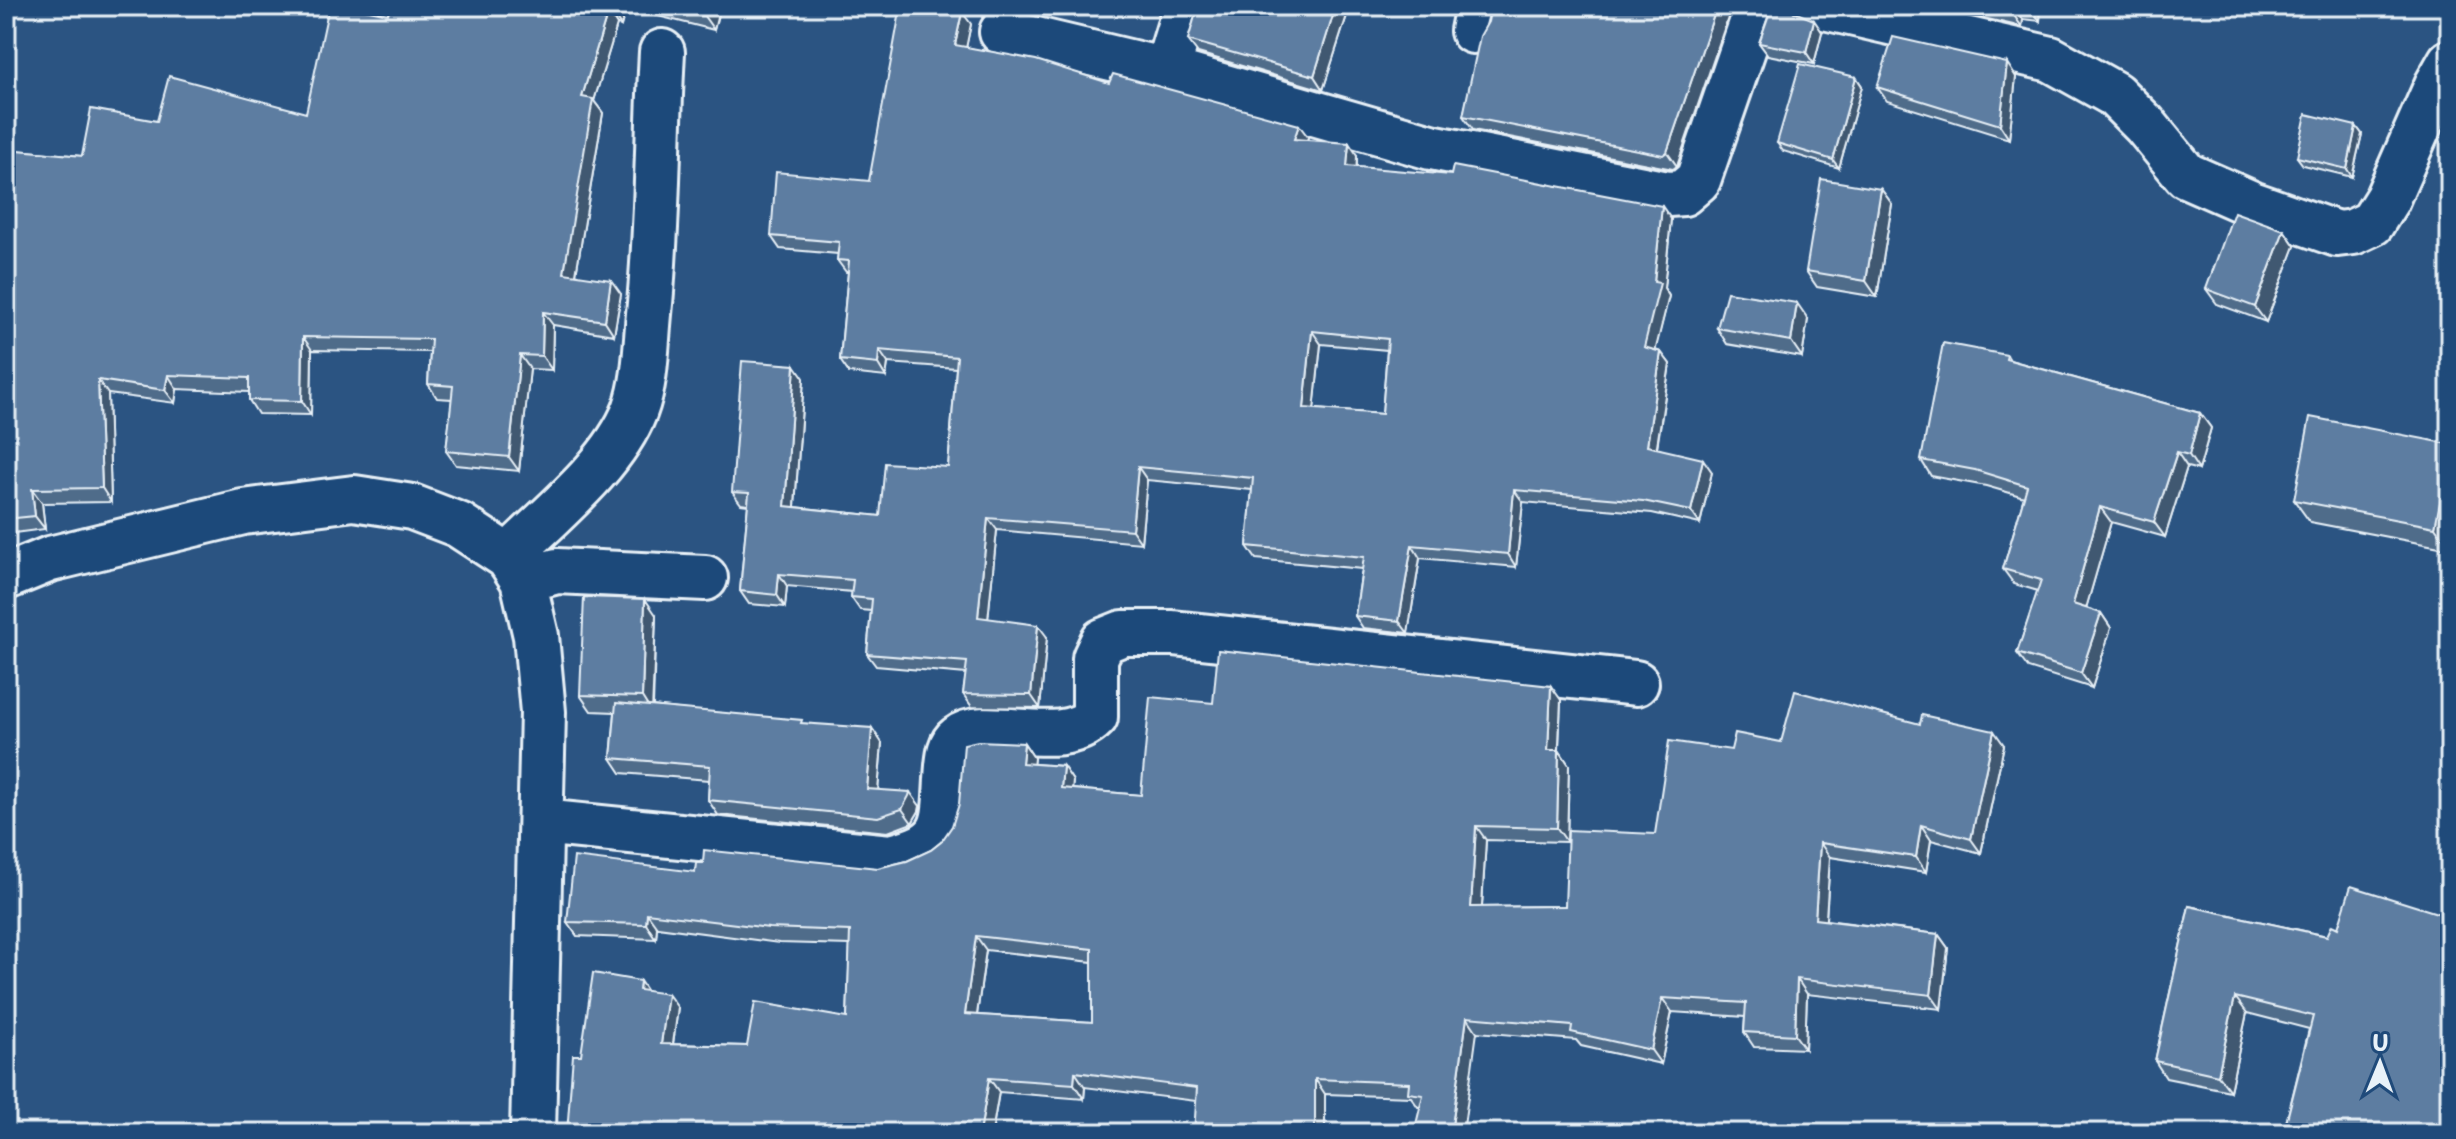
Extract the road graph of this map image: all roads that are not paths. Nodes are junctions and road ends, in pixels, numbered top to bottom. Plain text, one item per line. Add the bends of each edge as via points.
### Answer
1 (1186, 6) edge
2 (1758, 6) edge
3 (1820, 6) edge
4 (1002, 32) dead end
5 (662, 52) dead end
6 (2450, 62) edge
7 (1166, 72) junction
8 (516, 568) junction
9 (6, 577) edge
10 (705, 578) dead end
11 (1636, 683) dead end
12 (541, 822) junction
13 (533, 1133) edge

1 - 7 street
2 - 7 street via 1698,180 1683,193 1431,147
3 - 6 street via 2051,59 2114,94 2186,175 2337,234 2372,223
4 - 7 street
5 - 8 street via 653,279 635,410 615,445
8 - 9 street via 459,525 412,507 354,498 243,512 50,559
8 - 10 street
8 - 12 street via 536,636 543,712
11 - 12 street via 1173,633 1123,633 1103,641 1095,658 1095,717 1085,727 974,731 957,738 949,752 942,828 929,844 910,852 890,857
12 - 13 street

